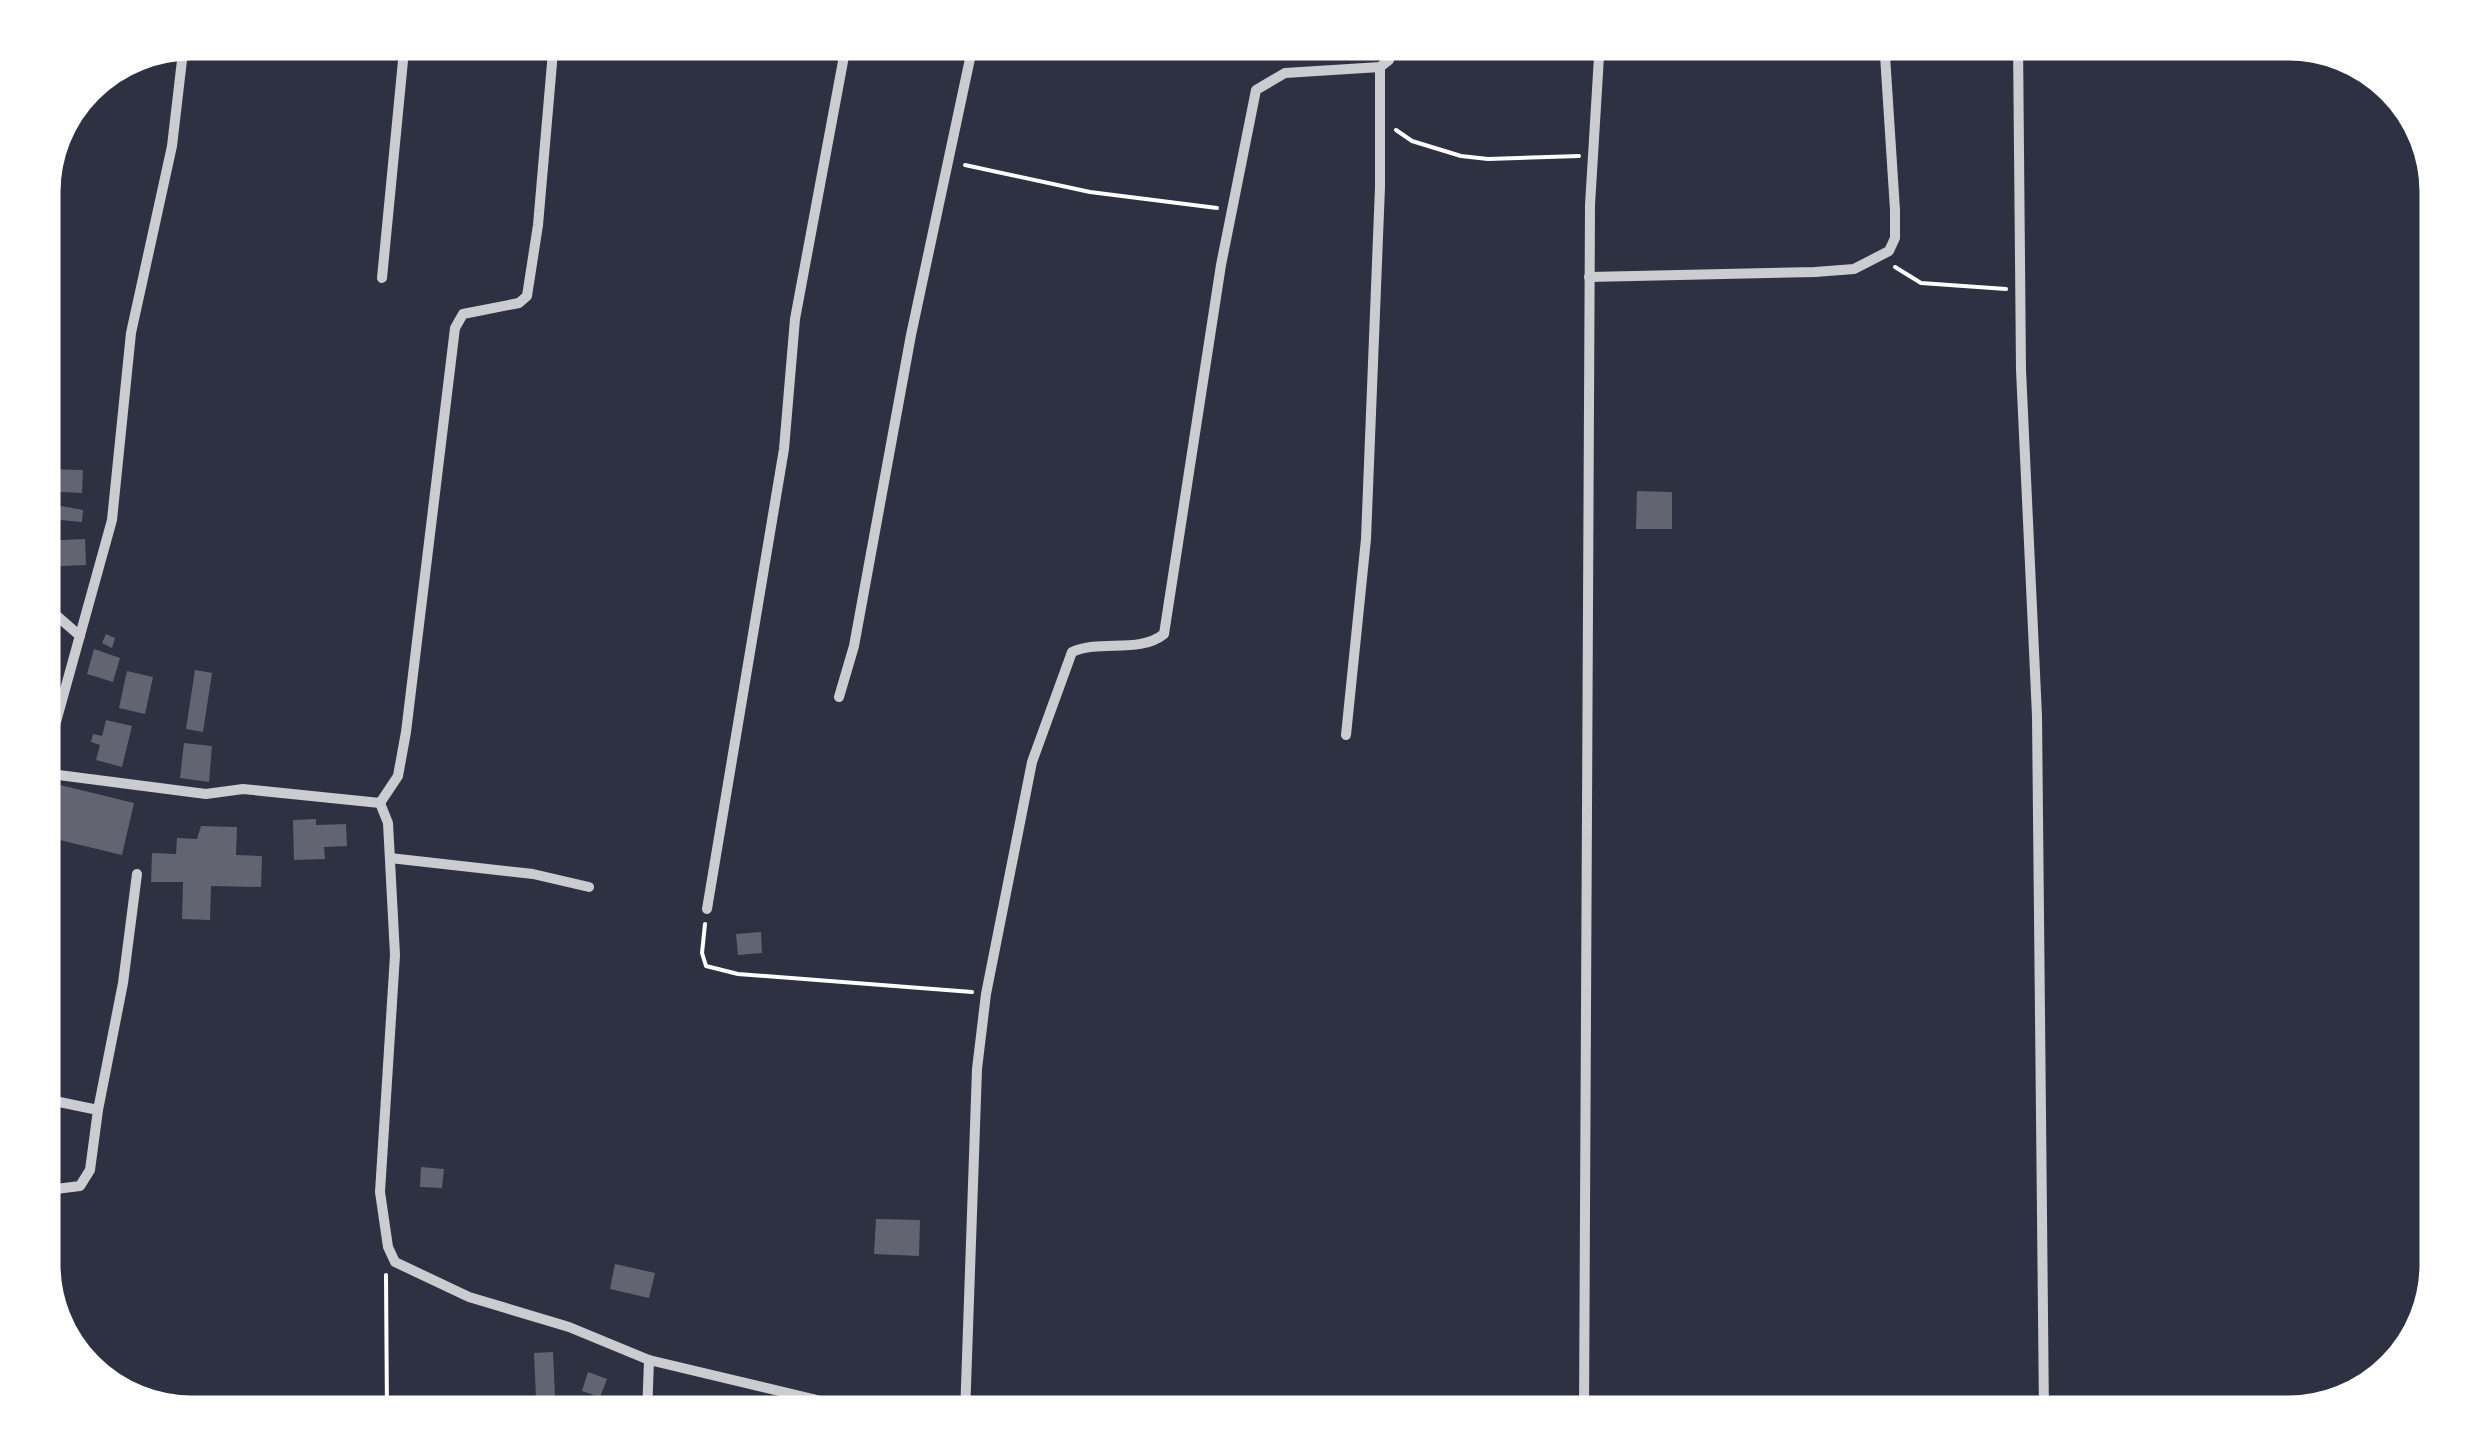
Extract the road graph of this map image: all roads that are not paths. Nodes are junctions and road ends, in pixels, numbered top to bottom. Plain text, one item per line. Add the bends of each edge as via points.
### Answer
1 (403, 57) edge
2 (553, 57) edge
3 (844, 57) edge
4 (970, 57) edge
5 (1390, 57) edge
6 (1599, 57) edge
7 (1885, 57) edge
8 (2018, 57) edge
9 (182, 58) edge
10 (1380, 67) junction
11 (1589, 277) junction
12 (382, 278) dead end
13 (58, 617) edge
14 (80, 636) junction
15 (840, 696) dead end
16 (58, 714) edge
17 (1346, 735) dead end
18 (58, 777) edge
19 (380, 804) junction
20 (390, 858) junction
21 (136, 874) dead end
22 (589, 886) dead end
23 (707, 909) road end
24 (58, 1102) edge
25 (98, 1110) junction
26 (58, 1189) edge
27 (649, 1360) junction
28 (648, 1398) edge
29 (809, 1398) edge
30 (966, 1398) edge
31 (1584, 1398) edge
32 (2044, 1398) edge

1 - 12 street
2 - 19 street via 527,296 463,314 455,328 406,732 398,776
3 - 23 street via 795,319 784,448
4 - 15 street
5 - 10 street
6 - 11 street
7 - 11 street via 1895,210 1894,238 1882,256 1854,269 1814,272
8 - 32 street via 2027,551 2037,716
9 - 14 street via 172,146 131,334 112,520
10 - 17 street via 1366,539
10 - 30 street via 1285,73 1256,90 1164,634 1142,644 1078,649 1064,666 1032,762 977,1069
11 - 31 street
13 - 14 street
14 - 16 street
18 - 19 street
19 - 20 street
20 - 22 street
20 - 27 street via 395,955 380,1192 389,1250 407,1269 470,1297
21 - 25 street
24 - 25 street
25 - 26 street via 90,1170 80,1186
27 - 28 street
27 - 29 street

